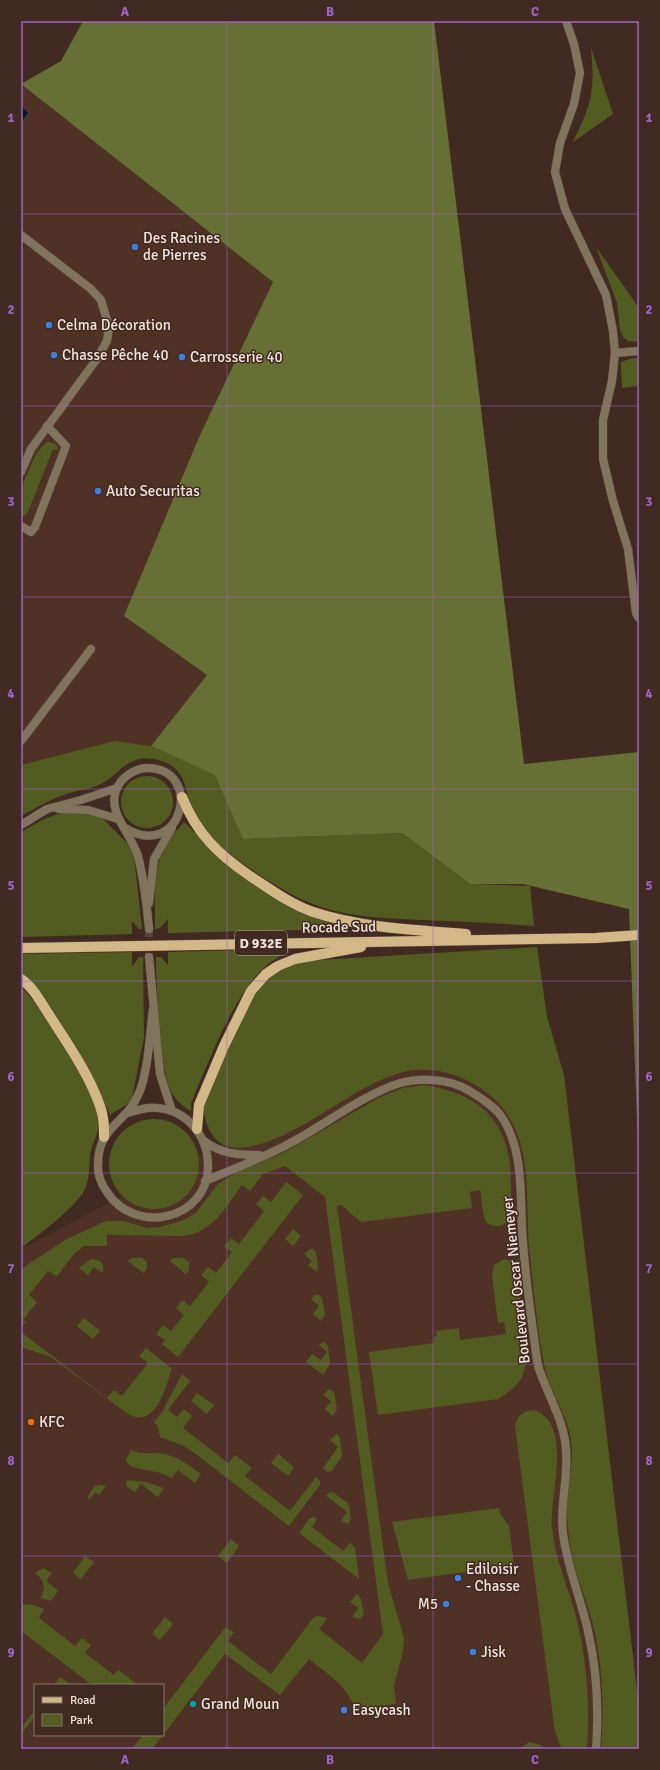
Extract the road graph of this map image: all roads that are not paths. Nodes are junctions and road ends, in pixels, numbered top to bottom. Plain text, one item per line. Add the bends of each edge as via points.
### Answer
1 (566, 21) edge
2 (21, 235) edge
3 (639, 351) edge
4 (615, 353) junction
5 (47, 426) junction
6 (21, 472) edge
7 (21, 526) edge
8 (639, 618) edge
9 (91, 649) dead end
10 (21, 741) edge
11 (117, 788) junction
12 (182, 797) junction
13 (47, 809) junction
14 (118, 819) junction
15 (174, 824) junction
16 (21, 825) edge
17 (126, 828) junction
18 (148, 912) junction
19 (149, 929) tunnel mouth
20 (639, 935) edge
21 (528, 939) junction
22 (388, 941) junction
23 (21, 948) edge
24 (149, 957) tunnel mouth
25 (21, 979) edge
26 (153, 1009) junction
27 (172, 1111) junction
28 (128, 1113) junction
29 (197, 1129) junction
30 (104, 1137) junction
31 (204, 1140) junction
32 (264, 1155) junction
33 (206, 1181) junction
34 (596, 1749) edge

1 - 4 street via 580,72 574,104 560,143 555,172 565,209 606,295
2 - 5 street via 91,289 101,300 109,327 107,341 96,360
3 - 4 street
4 - 8 street via 603,420 603,459 628,548 636,613
5 - 6 street via 30,449
5 - 7 street via 66,446 34,527 31,532
9 - 10 street
11 - 12 street via 131,772 152,768 172,778
11 - 13 street
11 - 14 street via 114,809
12 - 15 street via 182,806
12 - 21 main road via 199,831 229,862 280,896 313,912 370,925
13 - 14 street via 88,810
13 - 16 street
14 - 17 street
15 - 17 street via 166,831 145,836 135,834
15 - 18 street via 154,860
17 - 18 street via 139,858
18 - 19 street
20 - 21 main road, Rocade Sud / D 932E
21 - 22 main road, Rocade Sud / D 932E
22 - 23 main road, Rocade Sud / D 932E
22 - 29 main road via 295,959 266,974 251,991 224,1046 199,1105
24 - 26 street
25 - 30 main road via 35,993 88,1077 100,1107
26 - 27 street via 160,1074
26 - 28 street via 142,1084
27 - 28 street via 149,1108
27 - 29 street via 186,1118
28 - 30 street via 114,1123
29 - 31 street
30 - 33 street via 98,1152 98,1169 102,1185 112,1200 125,1211 138,1216 166,1217 190,1204
31 - 32 street, Boulevard Oscar Niemeyer via 216,1149 230,1154
31 - 33 street via 208,1154
32 - 33 street, Boulevard Oscar Niemeyer
32 - 34 street, Boulevard Oscar Niemeyer via 292,1142 378,1092 417,1079 461,1086 482,1099 500,1116 512,1139 518,1162 522,1242 538,1366 563,1428 566,1474 562,1530 595,1668 598,1704

